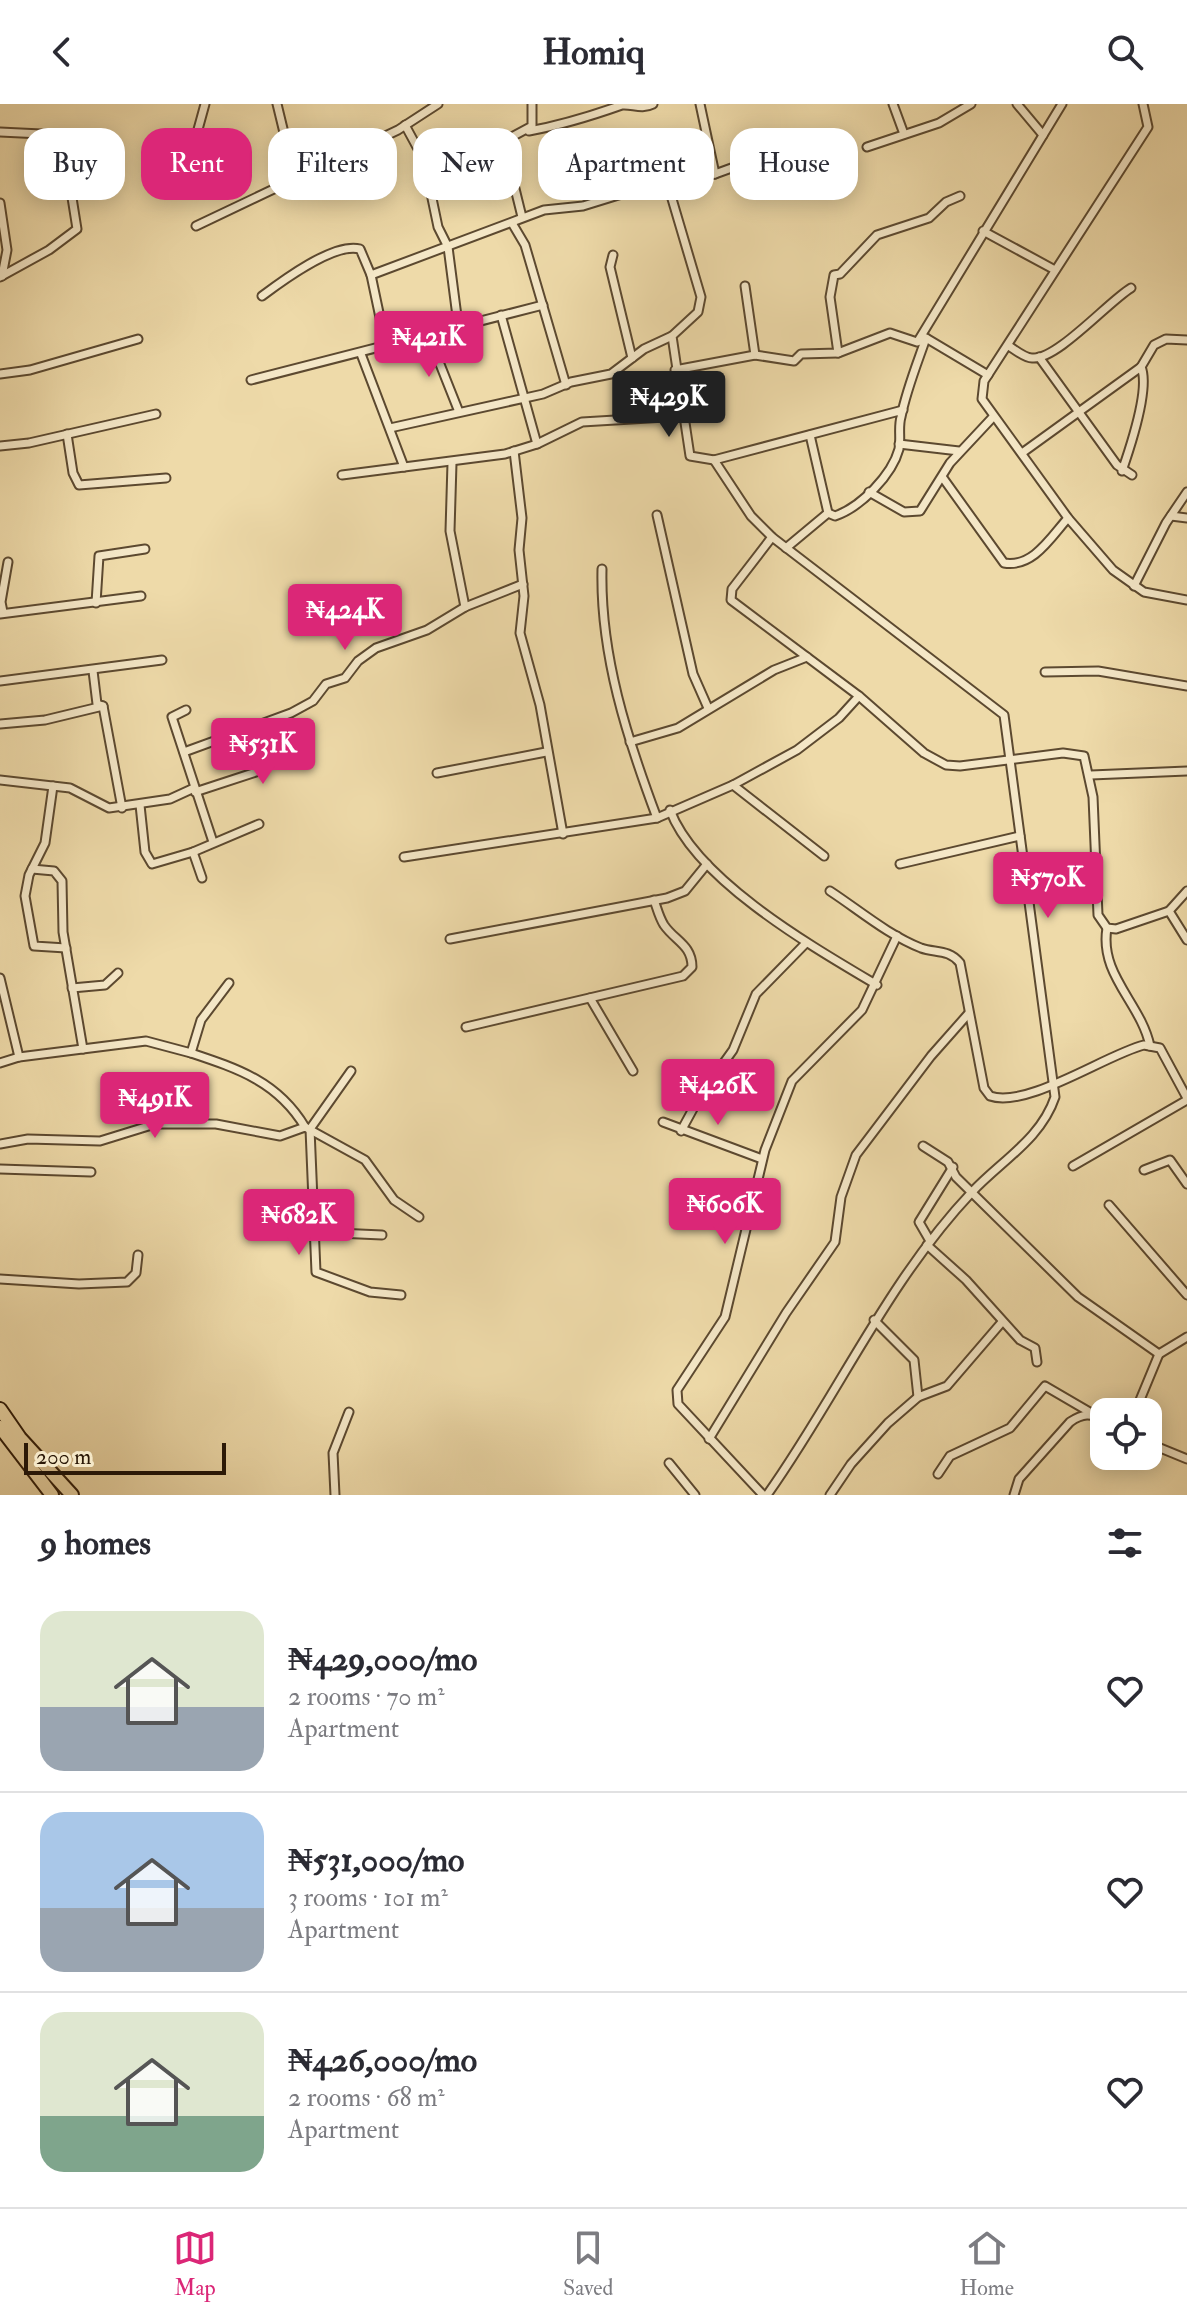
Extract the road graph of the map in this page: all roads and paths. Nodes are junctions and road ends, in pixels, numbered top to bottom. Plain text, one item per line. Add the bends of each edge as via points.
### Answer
1 (205, 104) edge
2 (277, 104) edge
3 (438, 104) edge
4 (532, 104) edge
5 (653, 104) edge
6 (700, 104) edge
7 (893, 104) edge
8 (971, 104) edge
9 (1017, 104) edge
10 (1062, 104) edge
11 (1143, 104) edge
12 (405, 125) junction
13 (198, 128) edge
14 (283, 128) edge
15 (397, 129) edge
16 (529, 131) junction
17 (0, 132) edge
18 (904, 134) junction
19 (1043, 135) junction
20 (867, 147) dead end
21 (730, 169) edge
22 (715, 174) joint
23 (268, 191) edge
24 (960, 196) dead end
25 (604, 200) edge
26 (672, 200) edge
27 (0, 203) edge
28 (522, 217) junction
29 (512, 223) junction
30 (196, 226) dead end
31 (983, 231) junction
32 (448, 247) junction
33 (613, 255) dead end
34 (1055, 270) junction
35 (371, 275) junction
36 (1, 276) edge
37 (745, 286) dead end
38 (1131, 288) dead end
39 (262, 296) dead end
40 (543, 305) junction
41 (501, 315) junction
42 (458, 324) junction
43 (428, 334) junction
44 (672, 336) junction
45 (926, 338) junction
46 (138, 339) dead end
47 (1187, 340) edge
48 (917, 342) junction
49 (386, 346) junction
50 (1009, 346) junction
51 (838, 353) junction
52 (361, 354) junction
53 (755, 355) junction
54 (1039, 357) junction
55 (632, 358) junction
56 (1141, 367) junction
57 (675, 370) junction
58 (0, 374) edge
59 (988, 375) junction
60 (251, 380) dead end
61 (566, 385) junction
62 (524, 397) junction
63 (903, 410) junction
64 (459, 412) junction
65 (1080, 412) junction
66 (156, 414) dead end
67 (682, 416) junction
68 (993, 417) junction
69 (390, 428) junction
70 (67, 434) junction
71 (810, 435) junction
72 (537, 444) junction
73 (899, 444) junction
74 (0, 446) edge
75 (514, 451) junction
76 (959, 451) junction
77 (1022, 453) junction
78 (714, 460) junction
79 (452, 463) junction
80 (404, 467) junction
81 (1122, 471) junction
82 (342, 475) dead end
83 (1132, 475) dead end
84 (166, 478) dead end
85 (943, 478) junction
86 (869, 492) junction
87 (1187, 492) edge
88 (828, 513) junction
89 (657, 515) dead end
90 (1171, 516) junction
91 (1068, 518) junction
92 (1187, 518) edge
93 (772, 537) junction
94 (786, 548) junction
95 (145, 549) dead end
96 (8, 562) dead end
97 (602, 569) dead end
98 (523, 584) junction
99 (1134, 586) junction
100 (141, 596) dead end
101 (1187, 600) edge
102 (96, 603) junction
103 (465, 607) junction
104 (2, 613) edge
105 (807, 657) junction
106 (162, 660) dead end
107 (93, 671) junction
108 (1045, 672) dead end
109 (0, 681) edge
110 (1187, 686) edge
111 (859, 696) junction
112 (103, 706) junction
113 (708, 708) junction
114 (186, 710) dead end
115 (0, 724) edge
116 (241, 733) junction
117 (630, 742) junction
118 (184, 752) junction
119 (546, 752) junction
120 (1010, 760) junction
121 (1187, 771) edge
122 (437, 773) dead end
123 (1091, 775) junction
124 (0, 780) edge
125 (733, 785) junction
126 (53, 786) junction
127 (194, 790) junction
128 (140, 805) junction
129 (122, 808) junction
130 (670, 810) junction
131 (657, 818) junction
132 (259, 824) dead end
133 (563, 834) junction
134 (1020, 836) junction
135 (213, 842) junction
136 (193, 852) junction
137 (824, 856) dead end
138 (404, 857) dead end
139 (707, 864) junction
140 (900, 864) dead end
141 (32, 869) junction
142 (202, 878) dead end
143 (830, 891) dead end
144 (1187, 891) edge
145 (654, 900) junction
146 (1169, 911) junction
147 (1107, 928) junction
148 (897, 936) junction
149 (450, 939) dead end
150 (1187, 940) edge
151 (806, 943) junction
152 (66, 948) junction
153 (118, 973) dead end
154 (0, 978) edge
155 (229, 983) dead end
156 (877, 985) junction
157 (72, 988) junction
158 (590, 998) junction
159 (969, 1013) junction
160 (466, 1027) dead end
161 (1150, 1046) junction
162 (83, 1049) junction
163 (191, 1053) junction
164 (19, 1057) junction
165 (0, 1063) edge
166 (351, 1071) dead end
167 (633, 1071) dead end
168 (1054, 1085) junction
169 (1187, 1099) edge
170 (663, 1122) dead end
171 (308, 1128) junction
172 (681, 1131) junction
173 (0, 1144) edge
174 (923, 1146) dead end
175 (762, 1159) junction
176 (1073, 1166) dead end
177 (953, 1167) junction
178 (0, 1169) edge
179 (1144, 1170) dead end
180 (91, 1172) dead end
181 (1187, 1184) edge
182 (972, 1191) junction
183 (1109, 1205) dead end
184 (419, 1217) dead end
185 (315, 1232) junction
186 (382, 1235) dead end
187 (928, 1243) junction
188 (138, 1255) dead end
189 (0, 1279) edge
190 (401, 1295) dead end
191 (1187, 1295) edge
192 (874, 1320) junction
193 (1002, 1322) junction
194 (1187, 1337) edge
195 (1159, 1354) junction
196 (1037, 1362) dead end
197 (918, 1397) junction
198 (1141, 1398) edge
199 (0, 1409) edge
200 (349, 1412) dead end
201 (1090, 1412) edge
202 (1090, 1414) edge
203 (0, 1427) edge
204 (709, 1439) junction
205 (1162, 1449) edge
206 (1187, 1459) edge
207 (669, 1463) dead end
208 (938, 1474) dead end
209 (52, 1495) edge
210 (72, 1495) edge
211 (335, 1495) edge
212 (695, 1495) edge
213 (765, 1495) edge
214 (830, 1495) edge
215 (1014, 1495) edge

1 - 13 street
2 - 14 street
3 - 12 street
4 - 16 street
5 - 16 street via 622,105
6 - 22 street
7 - 18 street
8 - 18 street via 939,123
9 - 19 street
10 - 19 street
11 - 34 street via 1148,127
12 - 15 street
12 - 32 street via 424,160 438,227
16 - 28 street via 510,137 505,148
17 - 36 street via 62,135 77,229
18 - 20 street
19 - 31 street
21 - 22 street
23 - 30 street
24 - 51 street via 929,218 877,235 834,275 830,297
25 - 28 street
26 - 44 street via 701,297 698,312
27 - 36 street via 7,250
28 - 29 street
29 - 32 street
29 - 40 street via 525,245
31 - 34 street
31 - 48 street
32 - 35 street
32 - 42 street
33 - 55 street via 610,267
34 - 50 street
35 - 39 street via 363,252 346,248 291,274
35 - 49 street
37 - 53 street
38 - 54 street via 1081,331
40 - 41 street
40 - 61 street
41 - 42 street
41 - 62 street
42 - 43 street
43 - 49 street
43 - 64 street
44 - 55 street
44 - 57 street
45 - 48 street
45 - 59 street
45 - 63 street
46 - 58 street
47 - 56 street via 1166,339 1154,345
48 - 51 street via 890,333
49 - 52 street
50 - 54 street
50 - 59 street
51 - 53 street via 801,354 794,361
52 - 60 street
52 - 69 street
53 - 57 street
54 - 65 street
55 - 61 street via 611,374
56 - 65 street
56 - 81 street via 1137,427
57 - 67 street
59 - 68 street via 982,399
61 - 62 street
62 - 64 street
62 - 72 street
63 - 71 street
63 - 73 street
64 - 69 street
65 - 77 street
65 - 81 street
66 - 70 street
67 - 72 street via 582,422
67 - 78 street via 690,456
68 - 76 street
68 - 77 street
69 - 80 street
70 - 74 street
70 - 84 street via 79,485
71 - 78 street
71 - 88 street
72 - 75 street
73 - 76 street
73 - 86 street via 892,463
75 - 79 street
75 - 98 street
76 - 85 street
77 - 91 street
78 - 93 street via 751,516
79 - 80 street
79 - 103 street via 450,531
80 - 82 street
81 - 83 street
85 - 86 street via 916,513
85 - 91 street via 1004,563 1033,556
86 - 88 street via 842,513
87 - 90 street
88 - 94 street
89 - 113 street via 693,674
90 - 92 street
90 - 99 street
91 - 99 street
93 - 94 street
93 - 105 street via 729,595
94 - 120 street via 996,706 1004,715
95 - 102 street via 99,556
96 - 104 street
97 - 117 street via 607,649
98 - 103 street
98 - 119 street via 520,633 534,677
99 - 101 street via 1158,597
100 - 102 street
102 - 104 street
103 - 116 street via 427,630 376,648 309,703
105 - 111 street
105 - 113 street
106 - 107 street
107 - 109 street
107 - 112 street via 95,697
108 - 110 street via 1098,671
111 - 120 street via 935,761 960,766
111 - 125 street via 797,750
112 - 115 street
112 - 129 street
113 - 117 street via 678,728
114 - 118 street via 172,717
116 - 118 street
116 - 127 street via 256,772
117 - 131 street
118 - 127 street
119 - 122 street
119 - 133 street
120 - 123 street via 1077,753 1084,756
120 - 134 street
121 - 123 street
123 - 147 street via 1098,915
124 - 126 street
125 - 130 street
125 - 137 street
126 - 129 street
126 - 141 street via 45,843
127 - 128 street
127 - 135 street
128 - 129 street
128 - 136 street via 148,862
130 - 131 street
130 - 139 street via 686,843
131 - 133 street
132 - 135 street
133 - 138 street
134 - 140 street
134 - 168 street
135 - 136 street
136 - 142 street
139 - 145 street via 685,891
139 - 151 street
141 - 152 street via 61,876
141 - 152 street via 25,896 32,943
143 - 148 street
144 - 146 street
145 - 149 street
145 - 158 street via 666,927 692,957 692,967 683,976
146 - 147 street
146 - 150 street
147 - 161 street via 1108,962 1146,1028
148 - 156 street
148 - 159 street via 954,956 964,976
151 - 156 street
151 - 172 street via 756,994 733,1050
152 - 157 street
153 - 157 street via 105,985
154 - 164 street
155 - 163 street via 201,1020
156 - 175 street via 862,1010 792,1081
157 - 162 street
158 - 160 street
158 - 167 street
159 - 168 street via 990,1096
159 - 204 street via 856,1155 841,1197 835,1242
161 - 168 street via 1134,1047
161 - 169 street via 1160,1048
162 - 163 street via 146,1041
162 - 164 street
163 - 171 street via 261,1079
164 - 165 street
166 - 171 street
168 - 182 street via 1055,1097 1043,1123
169 - 176 street
170 - 172 street
171 - 173 street via 280,1136 216,1124 155,1124 100,1141 28,1139
171 - 184 street via 365,1160 394,1200
171 - 185 street
172 - 175 street
174 - 177 street
175 - 204 street via 725,1317 676,1398
177 - 182 street
177 - 187 street via 919,1222
178 - 180 street
179 - 181 street via 1170,1160
182 - 187 street
182 - 195 street via 1078,1297
183 - 191 street
185 - 186 street
185 - 190 street via 316,1272 370,1292
187 - 192 street
187 - 193 street
188 - 189 street via 136,1273 127,1282
192 - 197 street via 914,1360
192 - 213 street via 805,1442
193 - 196 street via 1035,1348
193 - 197 street via 947,1386
194 - 195 street
195 - 198 street
197 - 214 street via 851,1464
199 - 210 highway
200 - 211 street via 333,1453
201 - 208 street via 1045,1386 1010,1428 950,1456
202 - 215 street via 1070,1422 1019,1479
203 - 209 highway
204 - 213 street
205 - 206 street
207 - 212 street

